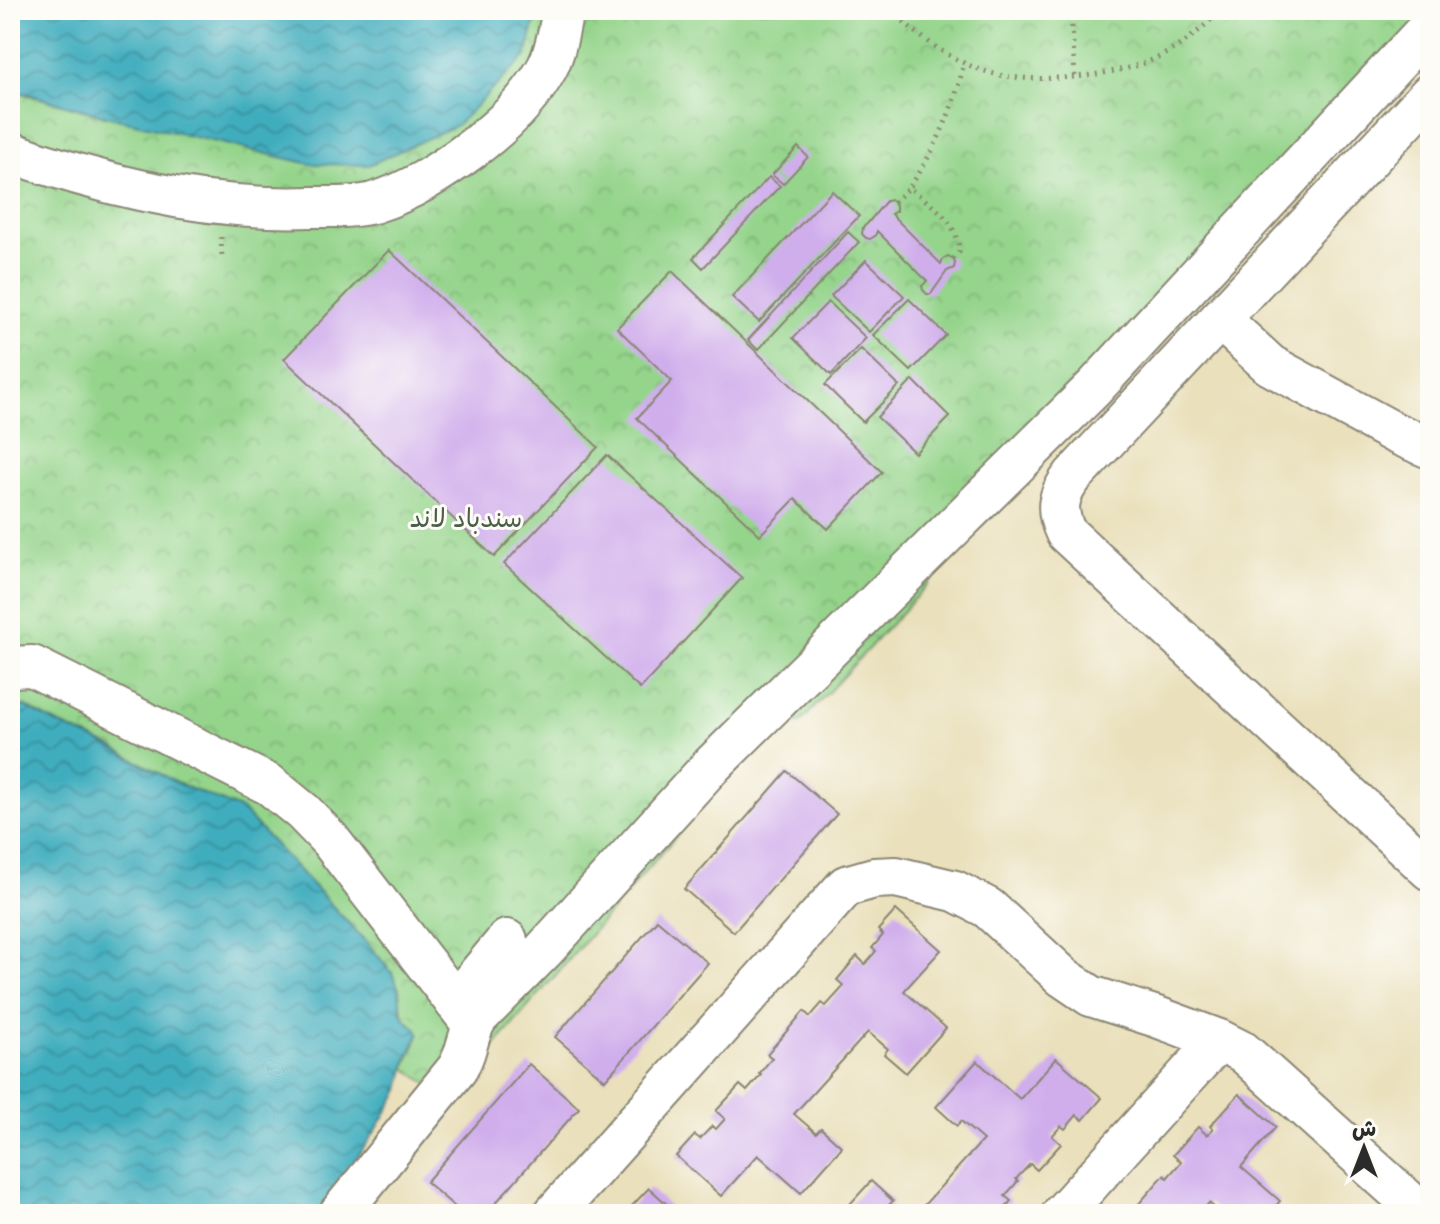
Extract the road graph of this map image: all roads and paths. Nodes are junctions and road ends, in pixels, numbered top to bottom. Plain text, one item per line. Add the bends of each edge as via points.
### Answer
1 (563, 10) edge
2 (892, 10) edge
3 (1071, 10) edge
4 (1221, 10) edge
5 (1430, 26) edge
6 (964, 62) junction
7 (1075, 77) junction
8 (1422, 120) edge
9 (10, 152) edge
10 (909, 188) junction
11 (894, 202) dead end
12 (953, 259) dead end
13 (1220, 319) junction
14 (1430, 448) edge
15 (10, 667) edge
16 (1430, 870) edge
17 (507, 940) dead end
18 (464, 1013) junction
19 (1219, 1040) junction
20 (339, 1214) edge
21 (554, 1214) edge
22 (1062, 1214) edge
23 (1423, 1214) edge

1 - 9 street via 548,67 523,102 488,137 421,184 371,204 296,208 164,196
2 - 6 path via 923,39
3 - 7 path
4 - 7 path via 1174,50 1147,64
5 - 18 street via 1094,388 710,767 544,950 478,1017
6 - 7 path via 1011,77
6 - 10 path via 934,149
8 - 13 street
10 - 11 path
10 - 12 path via 947,219 959,242
13 - 14 street via 1270,365
13 - 16 street via 1063,488 1060,519 1066,533
15 - 18 street via 32,666 270,785 330,840
17 - 18 street
18 - 20 street via 466,1052 457,1069
19 - 21 street via 1091,996 988,908 955,891 896,877 874,878 846,886
19 - 22 street
19 - 23 street via 1243,1052

